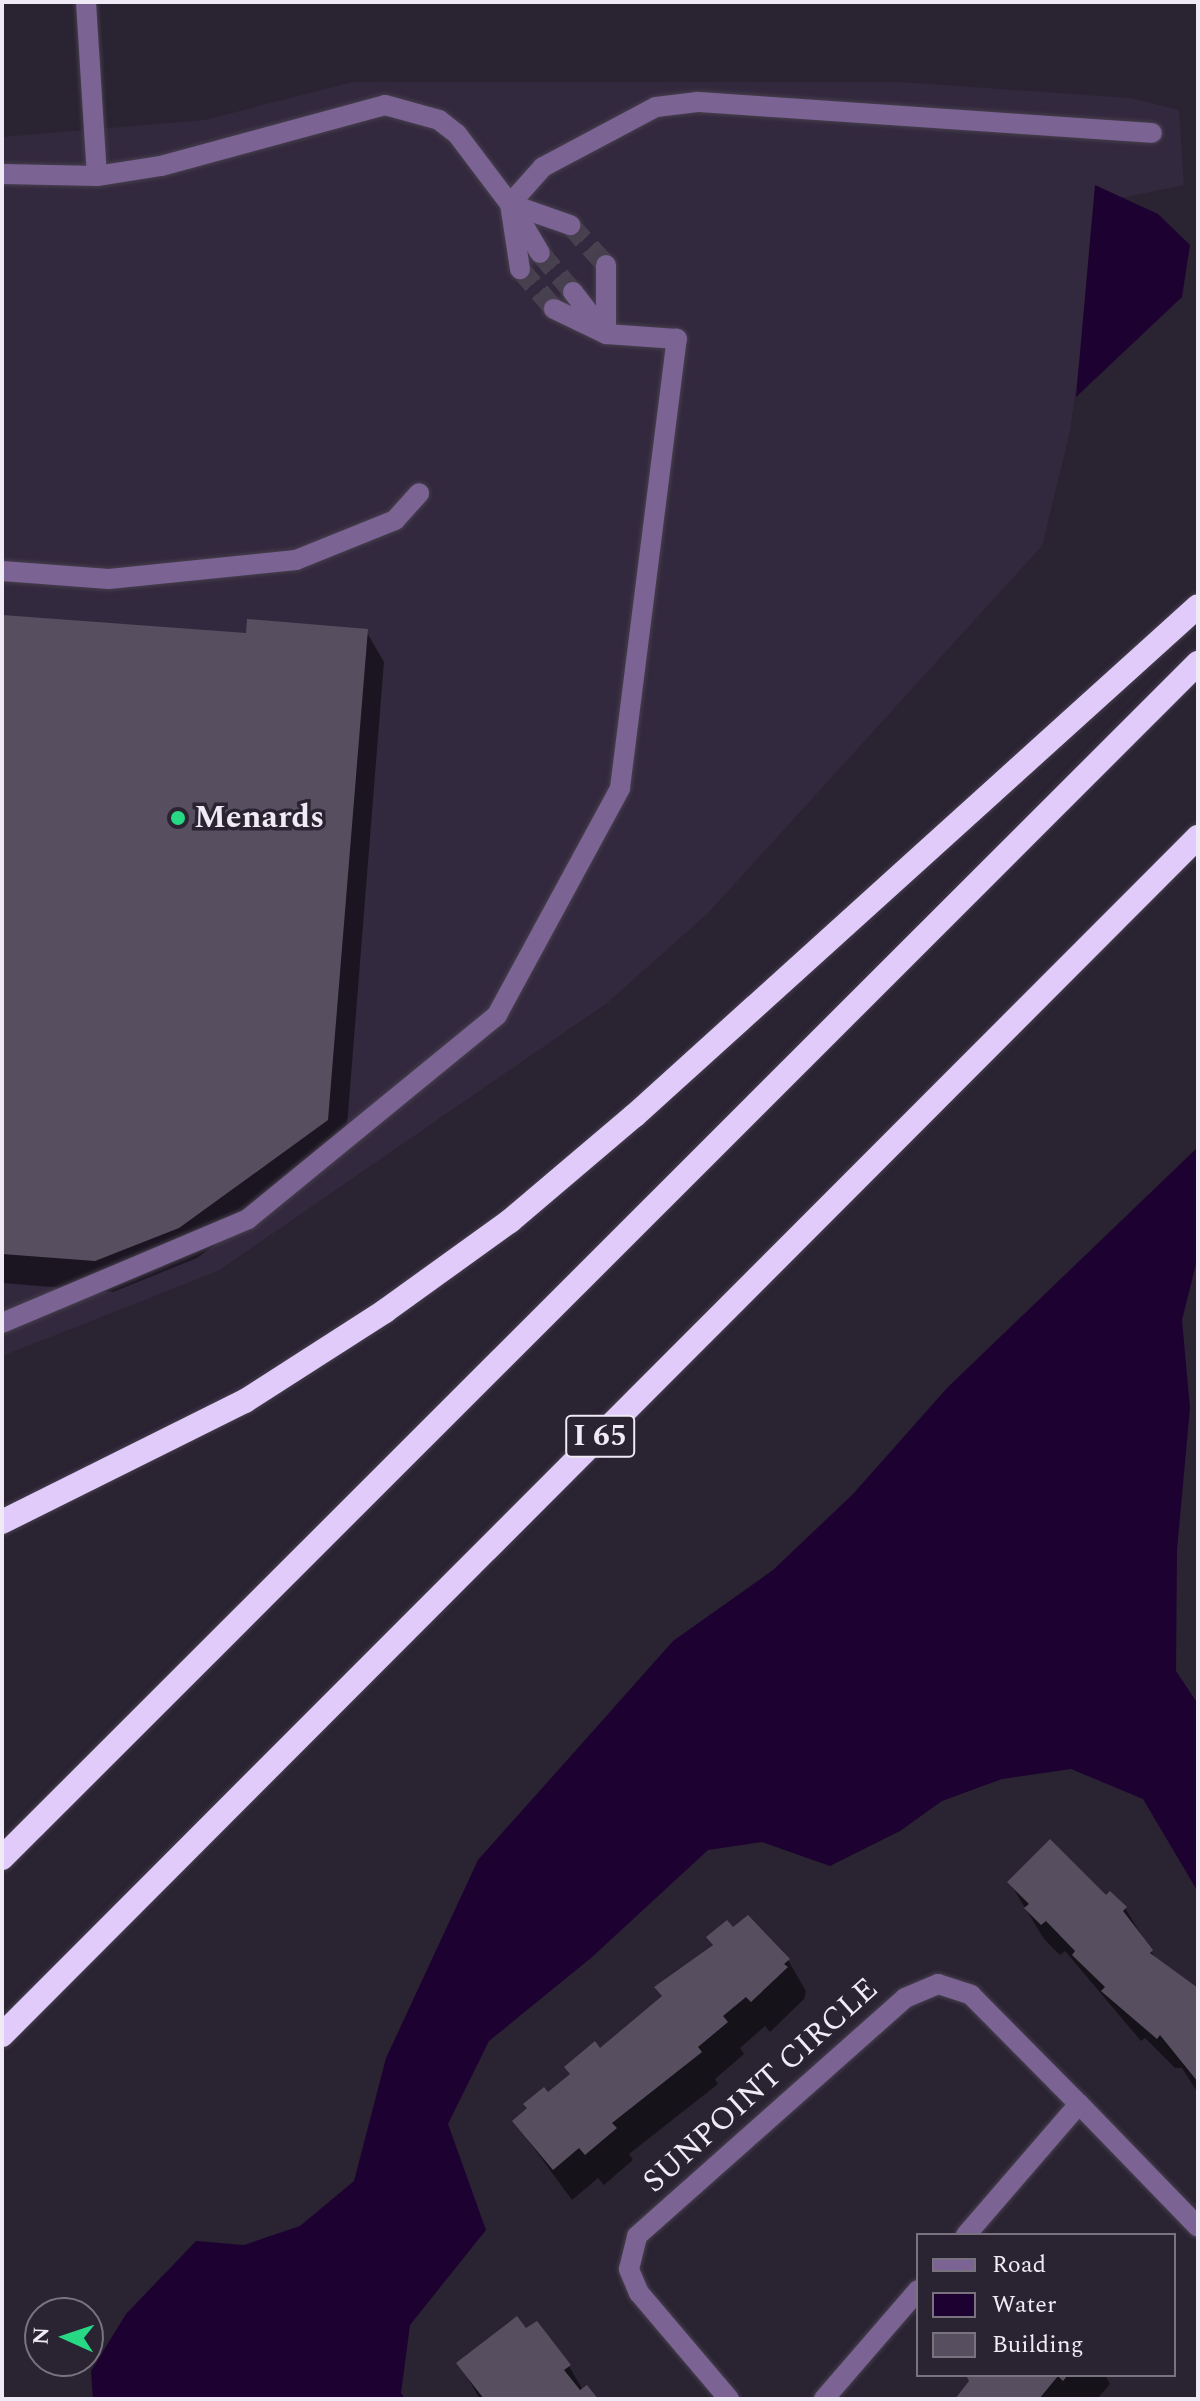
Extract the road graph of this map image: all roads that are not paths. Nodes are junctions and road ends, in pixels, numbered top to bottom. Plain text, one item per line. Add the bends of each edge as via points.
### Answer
1 (86, 2) edge
2 (1152, 133) dead end
3 (2, 174) edge
4 (97, 176) junction
5 (510, 204) junction
6 (570, 225) tunnel mouth
7 (540, 253) tunnel mouth
8 (606, 265) tunnel mouth
9 (520, 269) tunnel mouth
10 (573, 292) tunnel mouth
11 (554, 309) tunnel mouth
12 (606, 334) junction
13 (419, 493) dead end
14 (2, 571) edge
15 (1198, 606) edge
16 (1198, 663) edge
17 (1198, 837) edge
18 (2, 1323) edge
19 (2, 1522) edge
20 (2, 1858) edge
21 (2, 2035) edge
22 (1079, 2104) junction
23 (1198, 2227) edge
24 (968, 2233) edge
25 (916, 2292) edge
26 (729, 2399) edge
27 (824, 2399) edge

1 - 4 street
2 - 5 street via 698,102 656,107 543,167
3 - 4 street
4 - 5 street via 205,157 385,105 439,120 457,134
5 - 6 street
5 - 7 street
5 - 9 street
8 - 12 street
10 - 12 street
11 - 12 street
12 - 18 street via 677,339 620,788 497,1015 248,1219
13 - 14 street via 395,520 296,560 109,579
15 - 19 highway via 634,1116 510,1221 385,1311 245,1401
16 - 20 highway
17 - 21 highway, I 65
22 - 23 street, SUNPOINT CIRCLE
22 - 24 street
22 - 26 street, SUNPOINT CIRCLE via 971,1995 938,1984 905,1998 637,2236 631,2249 629,2269 639,2293
25 - 27 street

